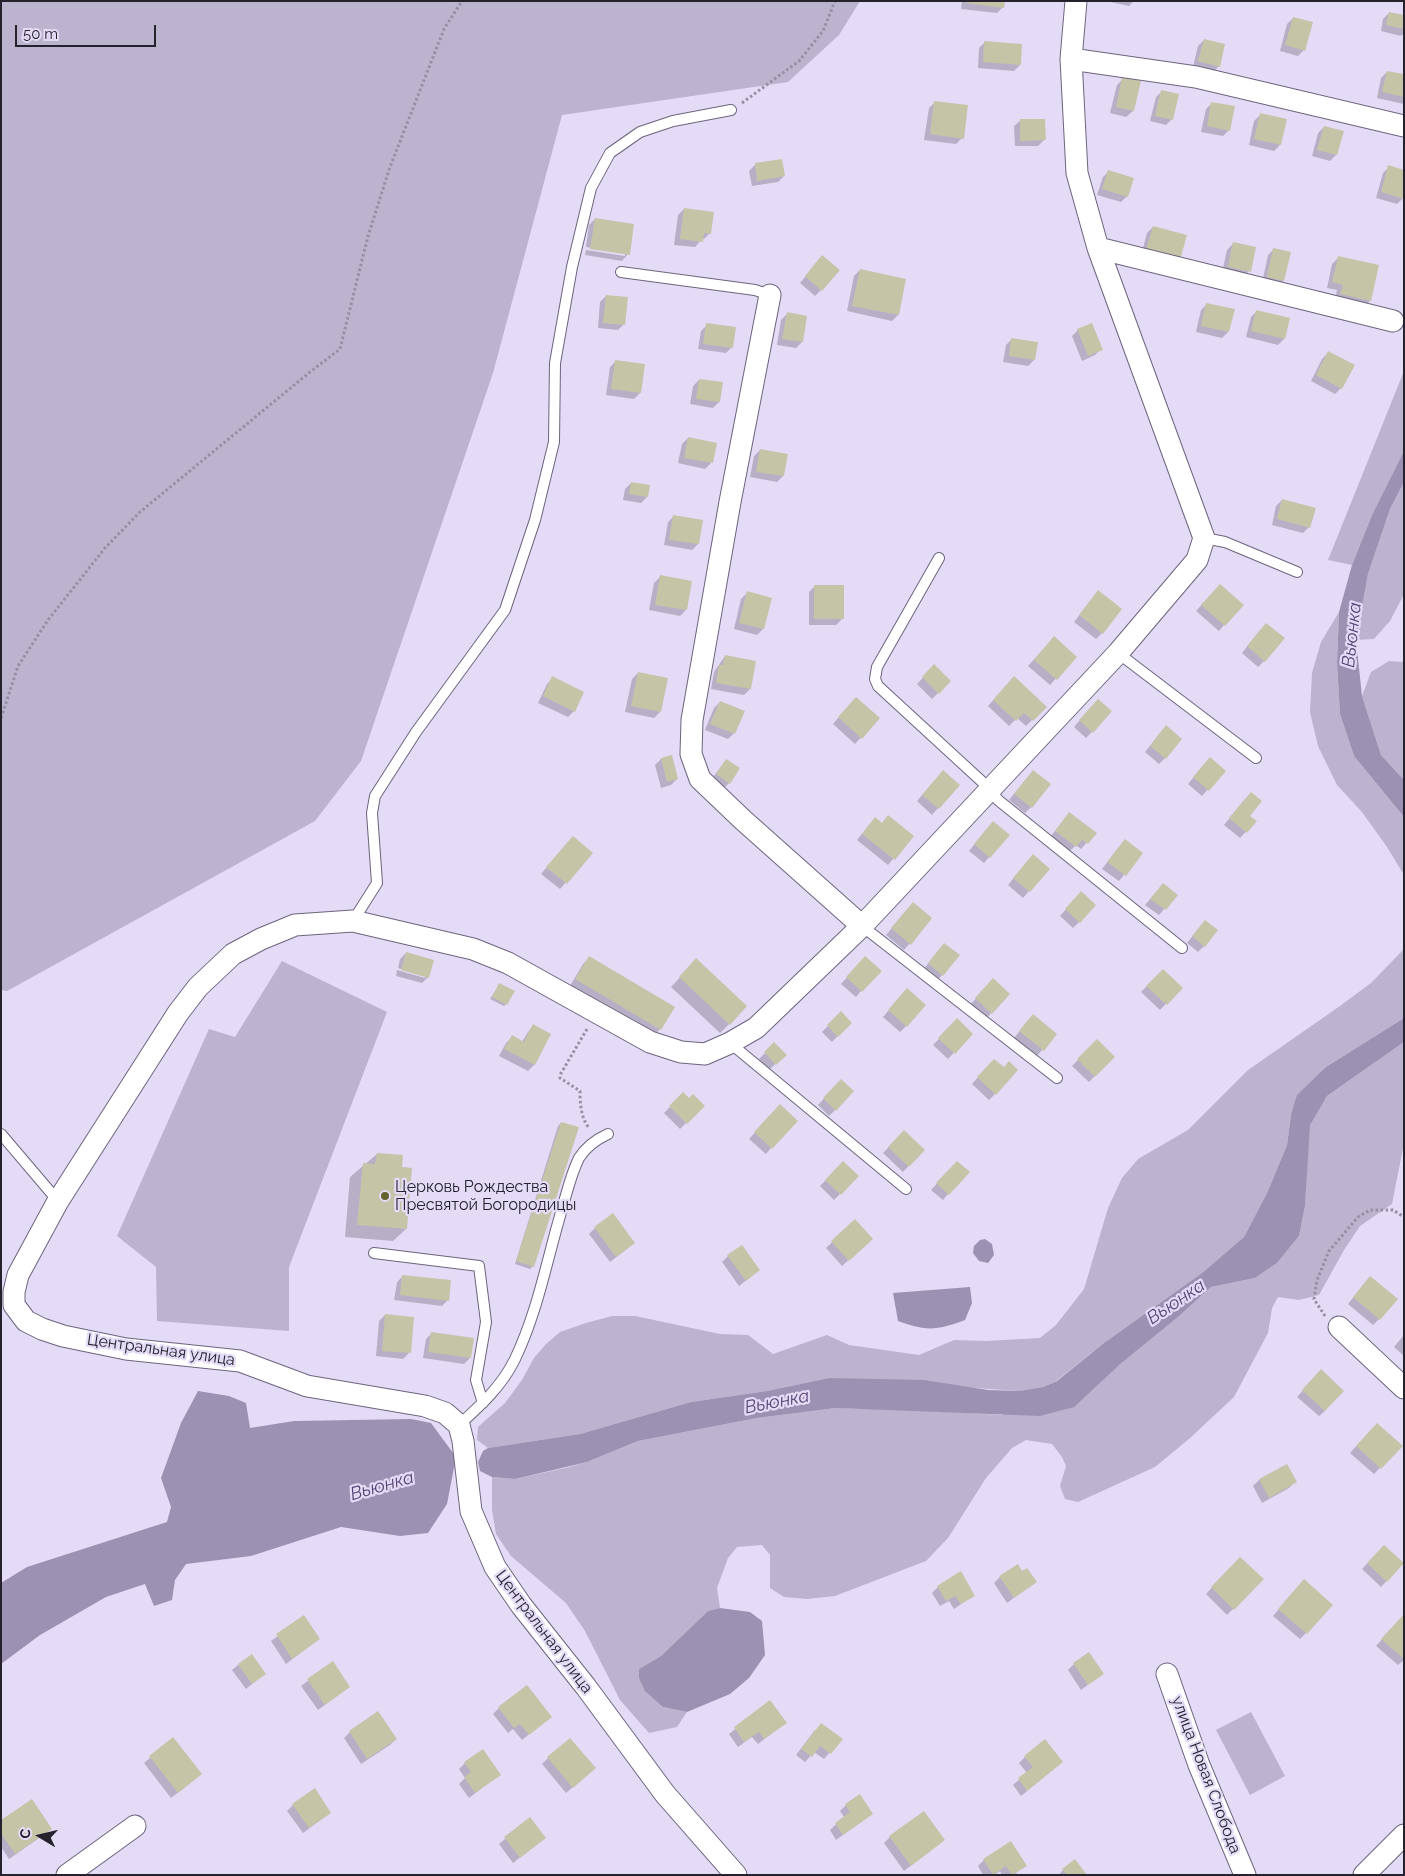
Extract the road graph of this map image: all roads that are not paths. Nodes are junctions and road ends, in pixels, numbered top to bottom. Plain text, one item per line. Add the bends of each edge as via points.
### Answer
1 (1076, 1) edge
2 (1071, 59) junction
3 (731, 110) road end
4 (1404, 126) edge
5 (1098, 248) junction
6 (621, 272) dead end
7 (770, 295) joint
8 (1393, 321) dead end
9 (1204, 538) junction
10 (939, 558) dead end
11 (1297, 572) dead end
12 (1118, 653) junction
13 (1256, 758) dead end
14 (990, 789) junction
15 (353, 921) junction
16 (862, 926) junction
17 (1182, 948) dead end
18 (730, 1043) junction
19 (1057, 1078) dead end
20 (1, 1134) edge
21 (608, 1134) dead end
22 (906, 1189) dead end
23 (58, 1201) junction
24 (374, 1253) dead end
25 (7, 1309) edge
26 (1339, 1327) road end
27 (1404, 1388) edge
28 (483, 1403) junction
29 (461, 1433) junction
30 (1167, 1674) dead end
31 (135, 1826) dead end
32 (1404, 1835) edge
33 (66, 1875) edge
34 (736, 1875) edge
35 (1245, 1875) edge
36 (1364, 1875) edge

1 - 2 street
2 - 4 street via 1196,77
2 - 5 street via 1077,173
3 - 15 lane via 673,120 640,132 610,153 591,188 572,266 555,363 554,442 535,520 505,610 416,732 375,796 372,814 377,883
5 - 8 street
5 - 9 street
6 - 7 lane via 755,290
7 - 16 street via 698,682 691,754 700,779
9 - 11 lane via 1225,542
9 - 12 street via 1197,560
10 - 14 lane via 877,667 875,679 878,686
12 - 13 lane
12 - 14 street
14 - 16 street
14 - 17 lane via 998,800
15 - 18 street via 473,949 508,963 650,1042 681,1052 705,1054
15 - 23 street via 295,925 261,939 233,954 198,987 178,1013
16 - 18 street via 756,1028
16 - 19 lane
18 - 22 lane
20 - 23 lane
21 - 28 lane via 597,1138 580,1157 550,1250 534,1316 514,1360 494,1393
23 - 25 street via 18,1274
24 - 28 lane via 479,1266 486,1322 476,1380
25 - 29 street, Центральная улица via 42,1329 63,1336 126,1349 240,1361 307,1386 425,1406 445,1413
26 - 27 street
28 - 29 lane
29 - 34 street, Центральная улица via 471,1511 495,1567 521,1606 665,1794
30 - 35 street, улица Новая Слобода via 1199,1765
31 - 33 street
32 - 36 street

